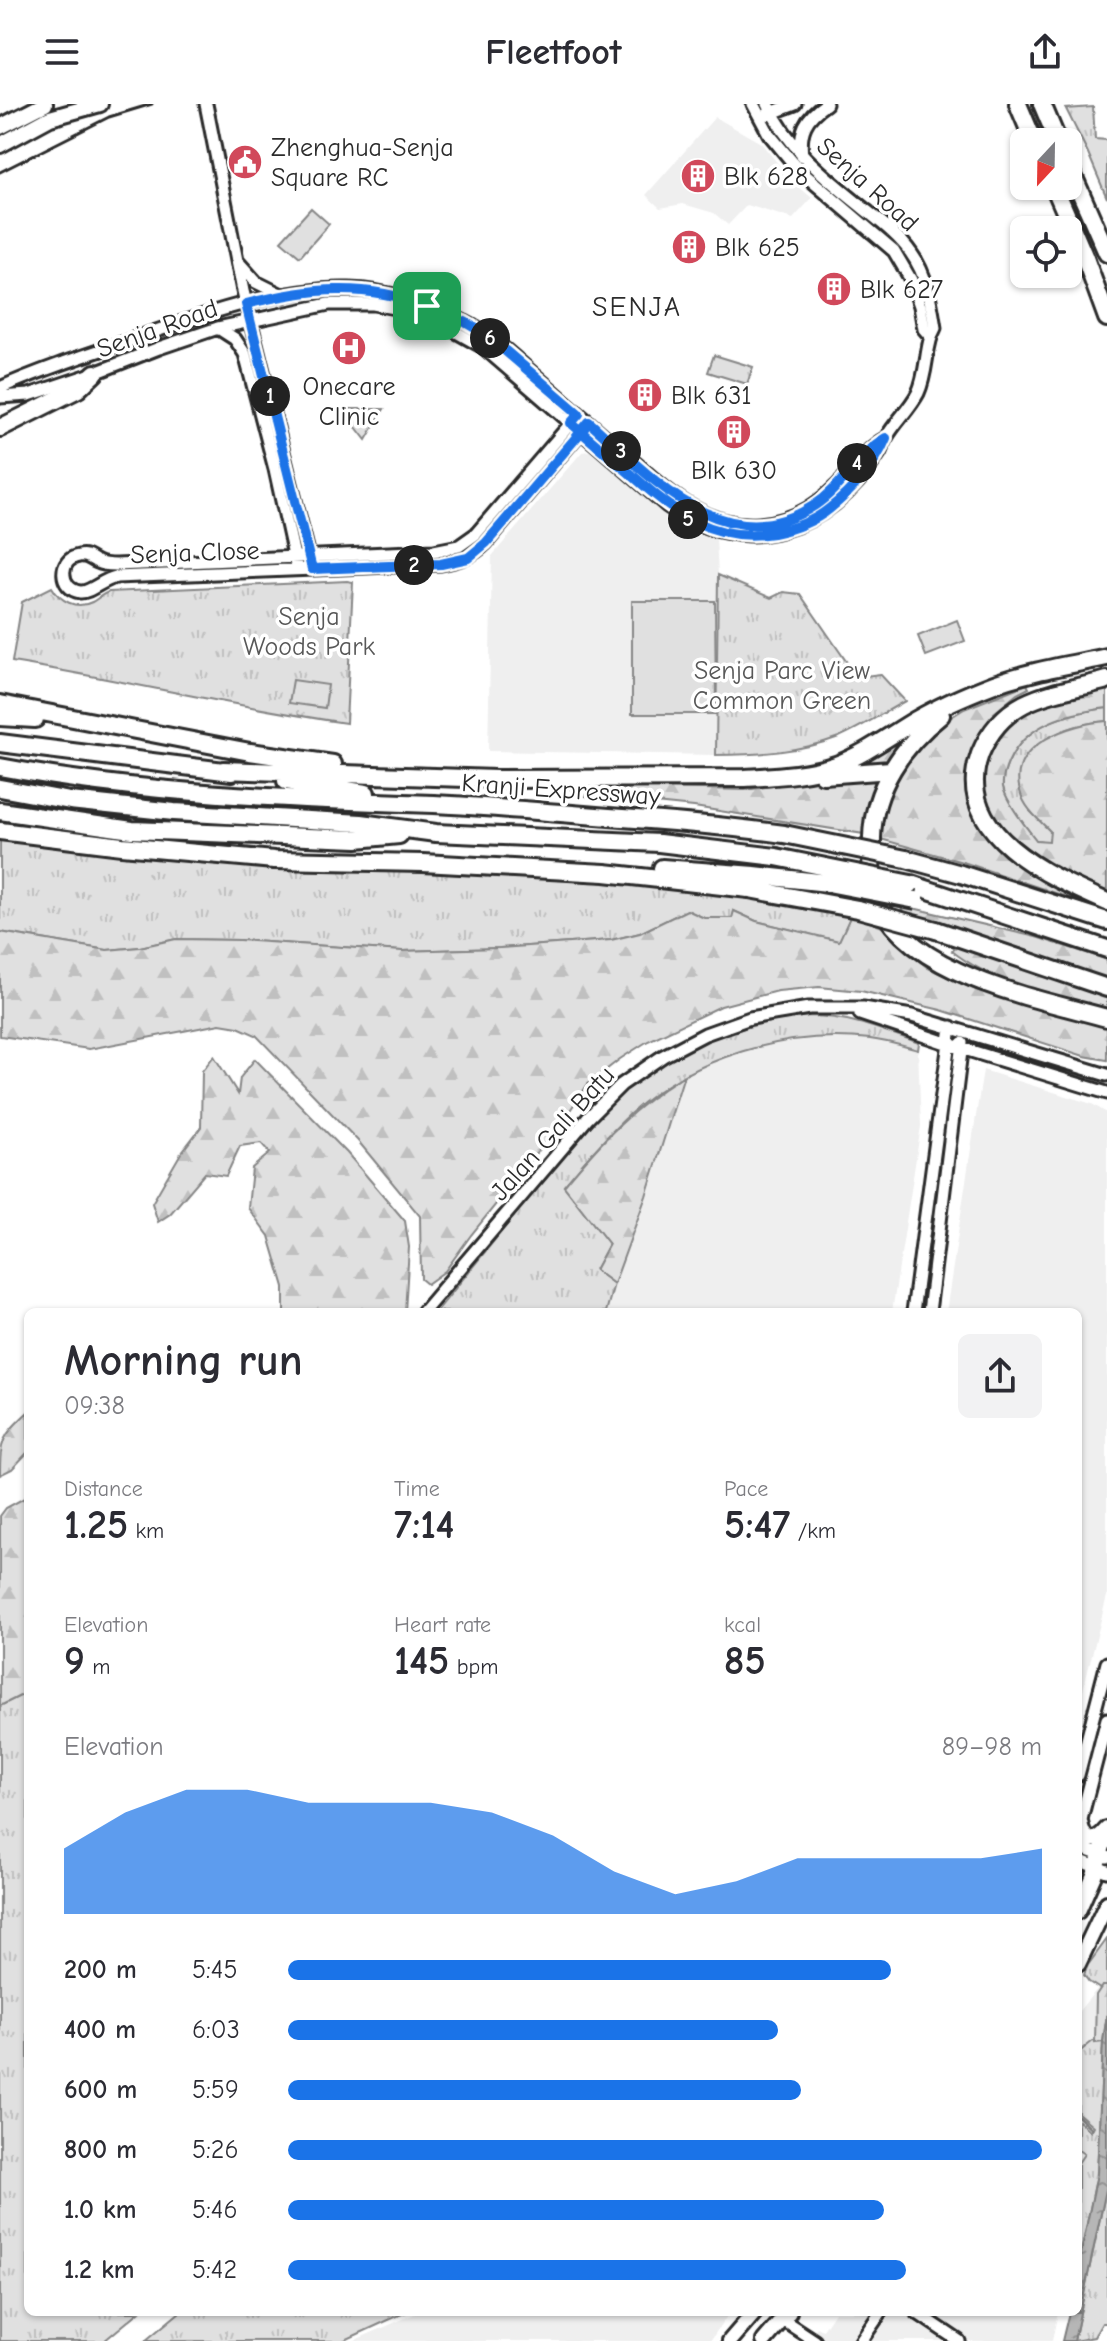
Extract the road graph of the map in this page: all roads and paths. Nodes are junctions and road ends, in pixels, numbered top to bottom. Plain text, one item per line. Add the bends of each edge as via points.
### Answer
1 (45, 104) edge
2 (100, 104) edge
3 (206, 104) edge
4 (753, 104) edge
5 (795, 104) edge
6 (826, 104) edge
7 (1007, 104) edge
8 (1018, 104) edge
9 (1042, 104) edge
10 (770, 108) edge
11 (759, 118) junction
12 (0, 127) edge
13 (1025, 128) edge
14 (1028, 128) edge
15 (1052, 128) edge
16 (0, 145) edge
17 (802, 156) junction
18 (1082, 196) edge
19 (1060, 200) edge
20 (873, 224) junction
21 (1107, 253) edge
22 (236, 259) junction
23 (284, 296) junction
24 (246, 304) junction
25 (1107, 318) edge
26 (250, 320) junction
27 (218, 328) junction
28 (95, 373) junction
29 (0, 388) edge
30 (0, 397) edge
31 (548, 402) junction
32 (575, 418) junction
33 (585, 427) junction
34 (0, 428) edge
35 (554, 443) junction
36 (96, 562) junction
37 (311, 563) junction
38 (295, 564) junction
39 (96, 584) junction
40 (1107, 657) edge
41 (1107, 680) edge
42 (961, 699) junction
43 (0, 704) edge
44 (0, 717) edge
45 (80, 721) junction
46 (0, 743) edge
47 (0, 767) edge
48 (223, 770) junction
49 (891, 770) junction
50 (410, 775) junction
51 (785, 776) junction
52 (0, 788) edge
53 (435, 804) junction
54 (0, 811) edge
55 (0, 831) edge
56 (436, 833) junction
57 (752, 882) junction
58 (913, 892) junction
59 (1100, 899) edge
60 (1107, 921) edge
61 (1107, 949) edge
62 (1107, 988) edge
63 (836, 1008) junction
64 (1102, 1017) edge
65 (951, 1027) junction
66 (964, 1031) junction
67 (948, 1044) junction
68 (961, 1048) junction
69 (1107, 1075) edge
70 (1107, 1093) edge
71 (426, 1308) edge
72 (914, 1308) edge
73 (929, 1308) edge
74 (1107, 1663) edge
75 (1107, 1719) edge
76 (1082, 1760) edge
77 (1082, 1815) edge
78 (1107, 1831) edge
79 (1082, 1832) edge
80 (1082, 1846) edge
81 (1082, 1860) edge
82 (1103, 1862) edge
83 (1082, 1903) edge
84 (1107, 1903) edge
85 (1107, 1916) edge
86 (1096, 1928) junction
87 (1082, 1956) edge
88 (752, 2316) edge
89 (786, 2316) edge
90 (878, 2316) edge
91 (922, 2316) edge
92 (730, 2341) edge
93 (764, 2341) edge
94 (815, 2341) edge
95 (861, 2341) edge
96 (959, 2341) edge

1 - 12 main road
2 - 16 main road via 50,118
3 - 22 street
4 - 11 street, Senja Road
5 - 10 street
6 - 17 street via 804,124
7 - 13 highway
8 - 14 highway
9 - 15 highway
10 - 11 street
10 - 17 street, Senja Road
11 - 20 street, Senja Road via 798,169
17 - 20 street, Senja Road
18 - 21 highway
19 - 25 highway
20 - 33 street, Senja Road via 904,265 916,293 930,336 928,359 910,408 880,453 822,514 784,531 752,535 701,525 677,512
22 - 23 street via 256,282
22 - 24 street
23 - 24 street, Senja Road
23 - 32 street, Senja Road via 353,289 396,295 448,314 488,336
24 - 26 street
24 - 29 street, Senja Road via 166,327
26 - 27 street, Senja Road
26 - 31 street, Senja Road via 329,304 395,308 471,339
26 - 37 street
27 - 28 street, Senja Road
27 - 38 street via 245,354
28 - 30 street, Senja Road via 29,395
28 - 34 highway via 78,389
31 - 32 street, Senja Road
31 - 35 street via 558,419
32 - 33 street, Senja Road
32 - 35 street, Senja Close
33 - 37 street, Senja Close via 468,558 441,564
35 - 37 street, Senja Close via 476,534 459,546
36 - 38 street, Senja Close
36 - 39 street, Senja Close
36 - 39 street, Senja Close via 74,557 65,565 64,577 81,592
37 - 38 street, Senja Close
38 - 39 street, Senja Close via 116,577
40 - 42 highway via 995,684
41 - 59 highway via 1040,697 1008,714 981,751 975,781 983,814 1004,843
42 - 49 highway via 926,726
42 - 51 highway via 852,758
43 - 45 highway
44 - 45 highway
45 - 50 highway
46 - 48 highway
47 - 53 highway, Kranji Expressway via 186,791
48 - 50 highway
48 - 53 highway
49 - 51 highway
49 - 64 highway via 874,821 871,879 890,921 916,946 956,971 1028,998
50 - 51 highway
52 - 56 highway via 144,809
53 - 60 highway, Kranji Expressway, bridge via 784,834 906,859
54 - 56 highway via 132,830 228,835 357,839
55 - 57 highway via 274,860
56 - 58 highway, Kranji Expressway, bridge via 659,843 776,857
57 - 58 highway, bridge
57 - 62 highway, bridge via 936,930
58 - 61 highway, Kranji Expressway via 962,902
63 - 65 street, Jalan Gali Batu via 912,1016
63 - 67 street, Jalan Gali Batu
63 - 71 street, Jalan Gali Batu via 779,1012 705,1034 621,1085
65 - 66 street, Jalan Gali Batu
65 - 67 street
66 - 68 street
66 - 69 street, Jalan Gali Batu
67 - 68 street, Jalan Gali Batu
67 - 72 street
68 - 70 street, Jalan Gali Batu
68 - 73 street
74 - 76 street
75 - 77 street
78 - 79 main road via 1094,1840
78 - 82 main road
80 - 82 street
81 - 82 street
82 - 83 main road
84 - 86 main road
85 - 86 main road
86 - 87 main road
88 - 92 main road
89 - 93 main road
89 - 94 street
90 - 95 street
91 - 96 street

